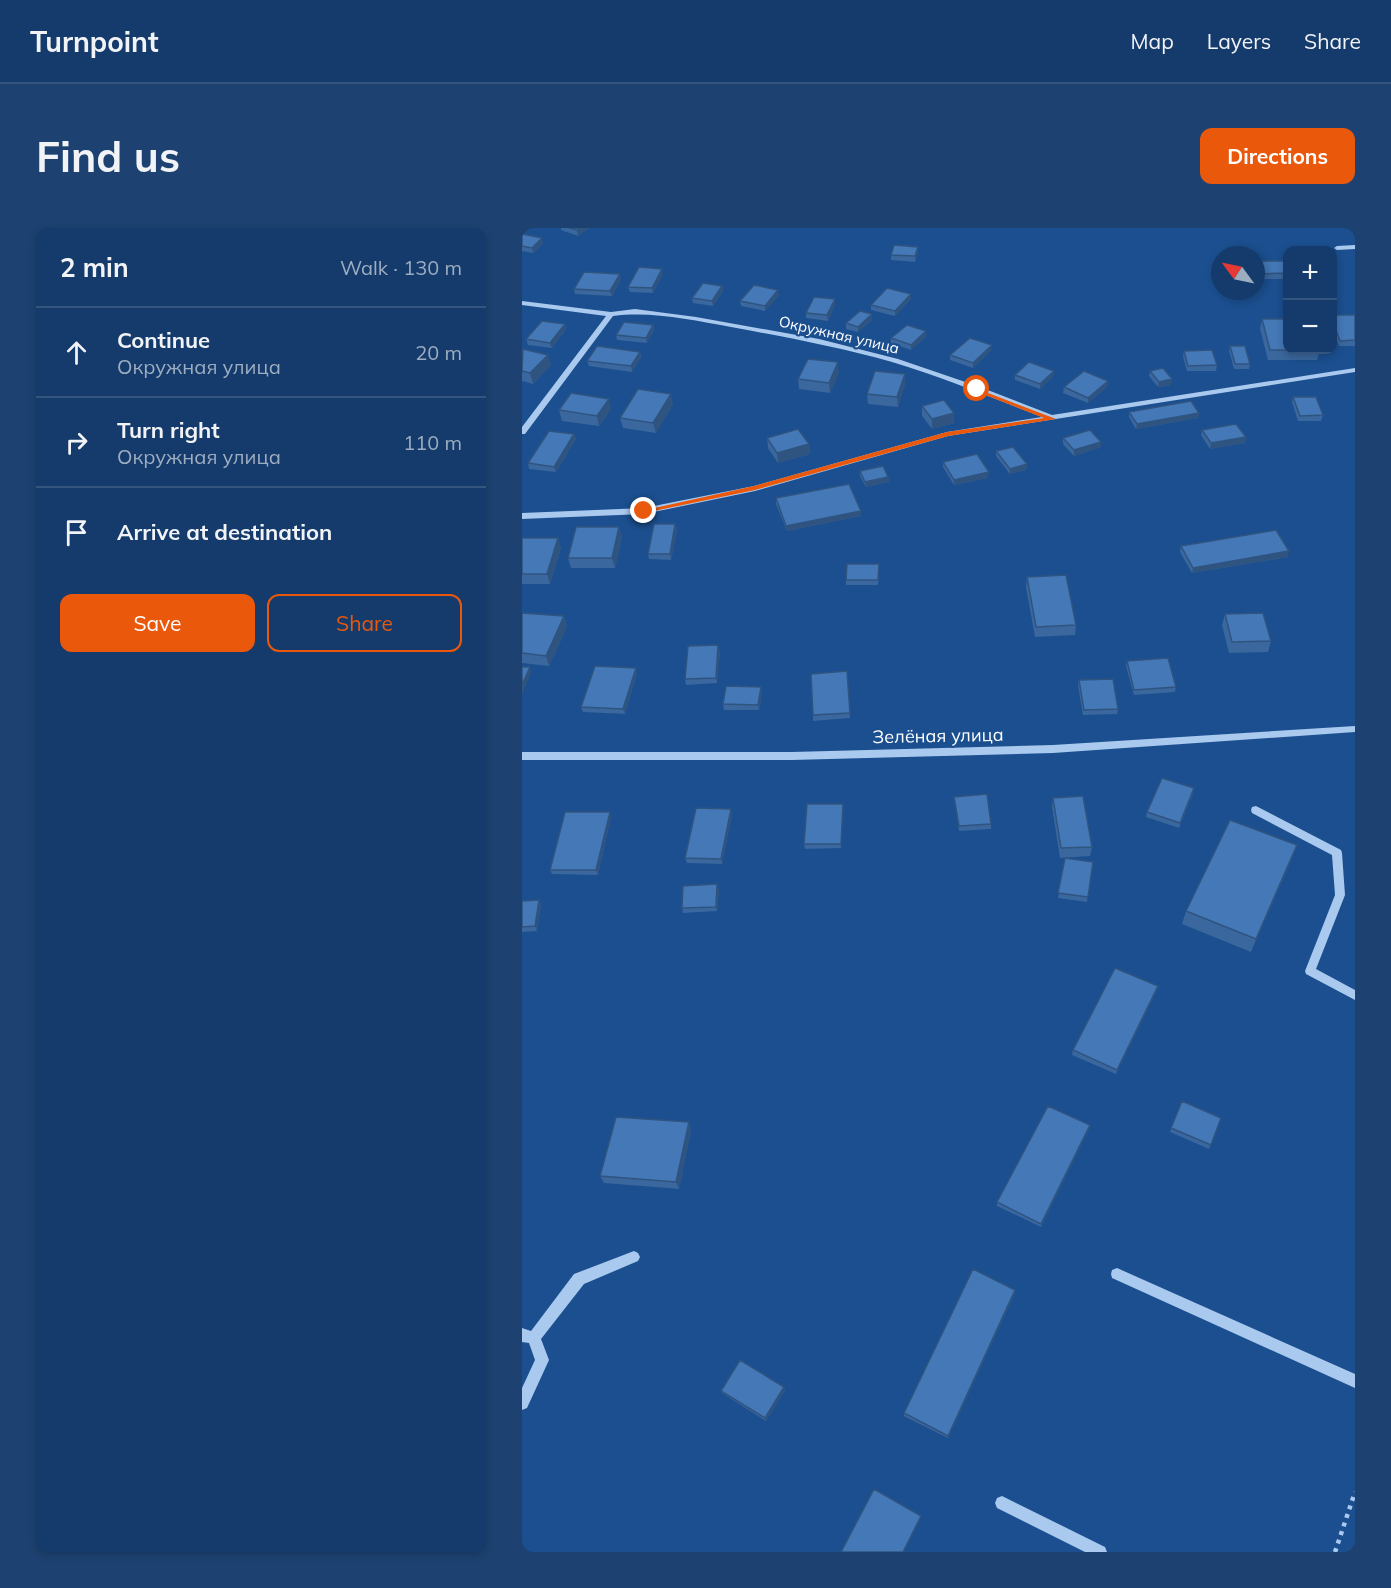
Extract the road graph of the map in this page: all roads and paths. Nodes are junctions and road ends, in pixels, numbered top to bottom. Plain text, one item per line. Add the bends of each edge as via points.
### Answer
1 (1355, 247) edge
2 (1337, 248) dead end
3 (522, 303) edge
4 (611, 314) junction
5 (1355, 370) edge
6 (1052, 419) junction
7 (522, 432) edge
8 (522, 516) edge
9 (1355, 729) edge
10 (522, 756) edge
11 (1256, 810) dead end
12 (1355, 994) edge
13 (634, 1257) dead end
14 (1117, 1274) dead end
15 (528, 1336) edge
16 (1355, 1381) edge
17 (522, 1403) edge
18 (1355, 1491) edge
19 (1002, 1503) dead end
20 (1101, 1552) edge
21 (1335, 1552) edge

1 - 2 street
3 - 4 street, Окружная улица
4 - 6 street, Окружная улица via 635,311 819,341 895,361
4 - 7 street
5 - 6 street
6 - 8 street via 947,434 755,488 644,511
9 - 10 street, Зелёная улица via 1053,749 792,756
11 - 12 street via 1336,852 1340,895 1310,971
13 - 15 street via 579,1279
14 - 16 street
15 - 17 street via 542,1360
18 - 21 path
19 - 20 street

